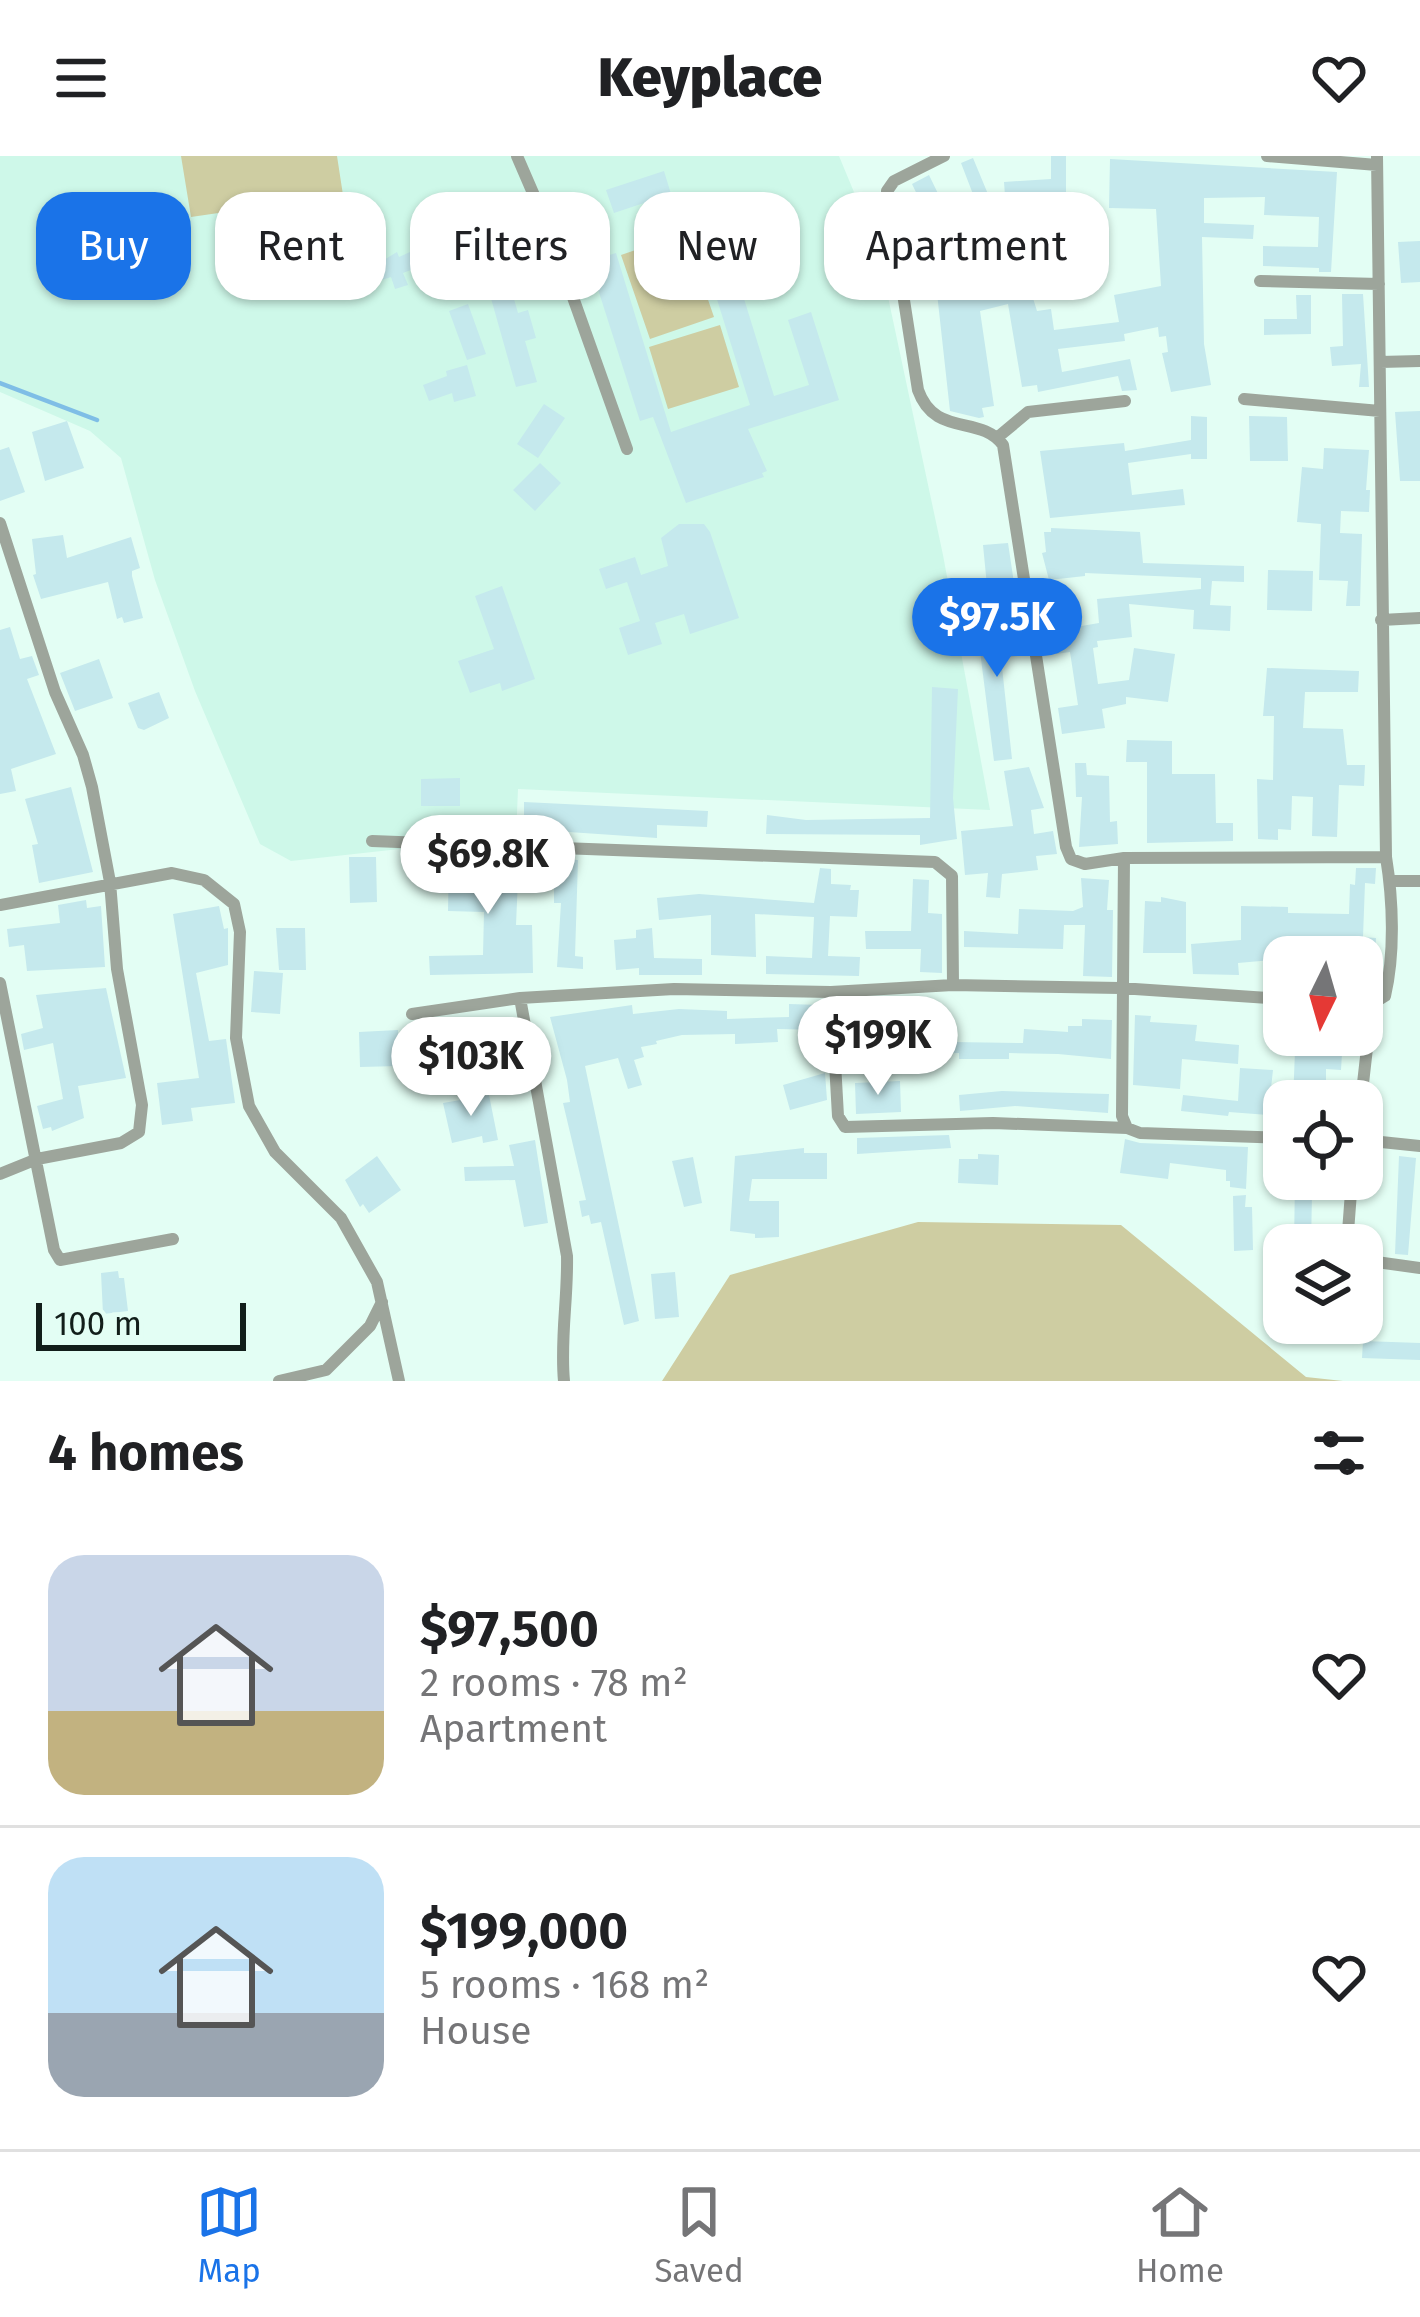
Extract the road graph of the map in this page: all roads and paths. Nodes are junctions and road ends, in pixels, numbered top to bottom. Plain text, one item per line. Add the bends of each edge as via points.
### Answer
1 (517, 156) edge
2 (944, 156) edge
3 (1267, 156) edge
4 (1377, 160) edge
5 (1260, 281) dead end
6 (1379, 284) junction
7 (1420, 361) edge
8 (1380, 362) junction
9 (1244, 399) dead end
10 (1125, 401) dead end
11 (1380, 411) junction
12 (998, 437) junction
13 (627, 449) dead end
14 (0, 523) edge
15 (1420, 618) edge
16 (1381, 620) junction
17 (372, 842) dead end
18 (1386, 857) junction
19 (1124, 858) junction
20 (1390, 881) junction
21 (1420, 881) edge
22 (110, 882) junction
23 (0, 905) edge
24 (0, 983) edge
25 (953, 985) junction
26 (1120, 988) junction
27 (831, 992) junction
28 (1383, 997) edge
29 (520, 998) junction
30 (1263, 998) edge
31 (412, 1014) dead end
32 (1127, 1128) junction
33 (1263, 1137) edge
34 (1383, 1142) edge
35 (1420, 1146) edge
36 (37, 1160) junction
37 (0, 1174) edge
38 (173, 1239) dead end
39 (1383, 1263) edge
40 (1420, 1268) edge
41 (382, 1301) junction
42 (279, 1381) edge
43 (399, 1381) edge
44 (565, 1381) edge

1 - 13 street
2 - 12 street via 886,191 918,390 944,421
3 - 4 street
4 - 6 street
5 - 6 street
6 - 8 street
7 - 8 street
8 - 11 street
9 - 11 street
10 - 12 street via 1028,412
11 - 16 street
12 - 19 street via 1066,847 1070,859 1085,864
14 - 22 street via 83,755
15 - 16 street
16 - 18 street
17 - 25 street via 935,862 952,876
18 - 19 street
18 - 20 street
19 - 26 street
20 - 21 street
20 - 28 street
22 - 23 street
22 - 36 street via 142,1105 139,1132
22 - 41 street via 192,875 234,904 241,932 236,1038 249,1106 275,1152 341,1218
24 - 36 street
25 - 26 street
25 - 27 street
26 - 30 street
26 - 32 street
27 - 29 street via 674,989
27 - 32 street via 845,1127
29 - 31 street
29 - 44 street via 567,1256
32 - 33 street
34 - 35 street
36 - 37 street
36 - 38 street via 60,1259
39 - 40 street
41 - 42 street via 370,1326 326,1370
41 - 43 street

